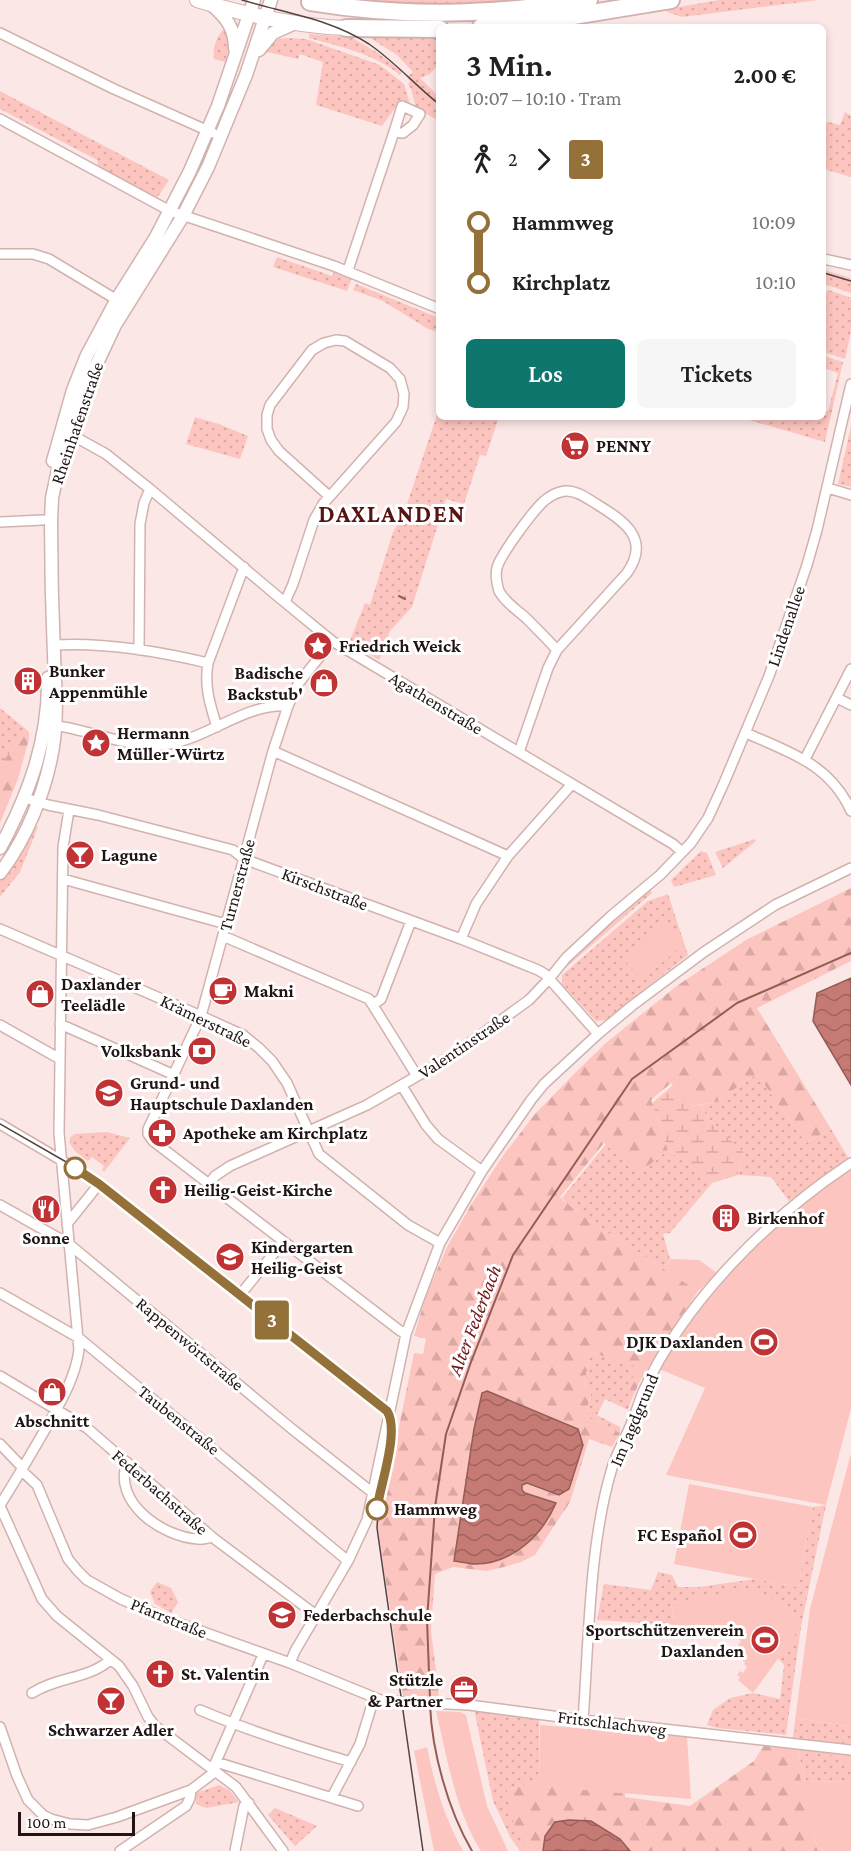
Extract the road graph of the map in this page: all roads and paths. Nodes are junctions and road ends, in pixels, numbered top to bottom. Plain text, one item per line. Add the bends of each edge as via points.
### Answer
1 (197, 0) edge
2 (254, 0) edge
3 (271, 0) edge
4 (589, 0) edge
5 (671, 0) edge
6 (306, 1) edge
7 (212, 4) junction
8 (249, 15) junction
9 (265, 18) junction
10 (293, 24) junction
11 (509, 24) edge
12 (346, 28) joint
13 (436, 29) edge
14 (0, 33) edge
15 (235, 58) junction
16 (251, 61) junction
17 (0, 119) edge
18 (208, 131) junction
19 (394, 132) dead end
20 (221, 136) junction
21 (170, 211) junction
22 (183, 216) junction
23 (0, 254) edge
24 (826, 259) edge
25 (851, 265) edge
26 (348, 270) junction
27 (122, 303) junction
28 (436, 307) edge
29 (851, 384) edge
30 (68, 427) junction
31 (828, 488) junction
32 (150, 489) junction
33 (851, 495) edge
34 (329, 496) junction
35 (43, 520) junction
36 (0, 522) edge
37 (244, 567) junction
38 (285, 602) junction
39 (332, 641) junction
40 (54, 645) junction
41 (139, 650) junction
42 (557, 650) junction
43 (208, 663) junction
44 (851, 669) edge
45 (837, 698) junction
46 (851, 705) edge
47 (288, 706) junction
48 (55, 726) junction
49 (218, 727) junction
50 (746, 733) junction
51 (273, 751) junction
52 (519, 752) junction
53 (805, 759) junction
54 (572, 784) junction
55 (31, 800) junction
56 (69, 810) junction
57 (851, 811) edge
58 (0, 848) edge
59 (682, 852) junction
60 (508, 856) junction
61 (244, 859) junction
62 (851, 868) edge
63 (0, 873) edge
64 (63, 879) junction
65 (411, 921) junction
66 (226, 924) junction
67 (0, 929) edge
68 (223, 936) junction
69 (461, 939) junction
70 (61, 955) junction
71 (549, 979) junction
72 (374, 1004) junction
73 (201, 1016) junction
74 (60, 1024) junction
75 (0, 1025) edge
76 (598, 1034) junction
77 (60, 1059) junction
78 (172, 1074) junction
79 (417, 1076) junction
80 (402, 1086) junction
81 (0, 1124) edge
82 (307, 1131) junction
83 (61, 1159) junction
84 (851, 1163) edge
85 (482, 1171) junction
86 (99, 1184) junction
87 (209, 1184) junction
88 (0, 1205) edge
89 (67, 1224) junction
90 (283, 1242) junction
91 (69, 1244) junction
92 (440, 1244) junction
93 (0, 1293) edge
94 (240, 1295) junction
95 (406, 1334) junction
96 (80, 1338) junction
97 (0, 1376) edge
98 (56, 1409) junction
99 (389, 1414) junction
100 (0, 1444) edge
101 (127, 1462) junction
102 (22, 1469) junction
103 (373, 1493) junction
104 (1, 1502) edge
105 (212, 1538) junction
106 (348, 1561) junction
107 (316, 1615) junction
108 (263, 1655) junction
109 (110, 1660) junction
110 (290, 1663) junction
111 (32, 1693) dead end
112 (374, 1698) junction
113 (200, 1710) dead end
114 (583, 1720) junction
115 (234, 1724) junction
116 (0, 1727) edge
117 (851, 1750) edge
118 (351, 1762) junction
119 (215, 1767) junction
120 (190, 1790) junction
121 (332, 1797) junction
122 (249, 1803) junction
123 (358, 1806) dead end
124 (120, 1851) edge
125 (235, 1851) edge
126 (283, 1851) edge

1 - 7 main road
2 - 8 main road, Rheinhafenstraße
3 - 9 main road, Rheinhafenstraße
4 - 6 highway via 441,14 381,12
5 - 11 highway
7 - 8 main road
7 - 15 main road via 226,17 233,31
8 - 9 main road
8 - 15 main road, Rheinhafenstraße
9 - 10 main road
9 - 16 main road, Rheinhafenstraße
10 - 12 main road
10 - 16 main road via 270,36
12 - 13 highway
14 - 18 street
15 - 18 main road, Rheinhafenstraße
16 - 20 main road, Rheinhafenstraße
17 - 21 street
18 - 20 street
18 - 21 main road, Rheinhafenstraße
19 - 26 street
20 - 22 main road, Rheinhafenstraße
21 - 22 street
21 - 27 main road, Rheinhafenstraße
22 - 26 street
22 - 27 main road, Rheinhafenstraße
23 - 27 street via 33,254 49,259
24 - 25 street
26 - 28 street
27 - 30 main road, Rheinhafenstraße
29 - 31 street, Lindenallee
30 - 32 street, Agathenstraße
30 - 35 main road, Rheinhafenstraße via 47,484
30 - 40 main road, Rheinhafenstraße via 52,498
31 - 33 street
31 - 50 street, Lindenallee via 798,593
32 - 37 street, Agathenstraße
32 - 41 street via 140,524
34 - 34 street via 396,422 405,394 400,379 385,363 350,343 336,340 312,350 270,405 266,420 274,446
34 - 38 street via 314,520
35 - 36 street
35 - 55 main road, Rheinhafenstraße via 46,714
37 - 38 street, Agathenstraße
37 - 43 street
38 - 39 street, Agathenstraße
39 - 47 street, Turnerstraße via 298,684
39 - 52 street, Agathenstraße
40 - 41 street
40 - 48 main road, Rheinhafenstraße
41 - 43 street
42 - 42 street via 627,573 636,552 634,536 625,523 572,491 563,491 542,502 502,555 496,575 502,596
42 - 52 street
43 - 49 street via 207,695
44 - 45 street
45 - 46 street
45 - 53 street
47 - 49 street via 267,706
47 - 51 street, Turnerstraße
48 - 49 street via 152,745 177,742
48 - 55 main road, Rheinhafenstraße via 48,772
50 - 53 street
50 - 59 street, Lindenallee via 708,818
51 - 60 street
51 - 61 street, Turnerstraße
52 - 54 street, Agathenstraße
53 - 57 street via 836,784
54 - 59 street, Agathenstraße
54 - 60 street
55 - 56 street, Kirschstraße
55 - 58 main road, Rheinhafenstraße
55 - 63 main road, Rheinhafenstraße via 21,838
56 - 61 street, Kirschstraße via 237,851
56 - 64 street
59 - 71 street, Valentinstraße via 566,958
60 - 69 street via 476,904
61 - 65 street, Kirschstraße
61 - 66 street, Turnerstraße
62 - 76 street via 775,905 736,930
64 - 66 street
64 - 70 street
65 - 69 street, Kirschstraße
65 - 72 street via 381,999
66 - 68 street, Turnerstraße
67 - 70 street, Krämerstraße
68 - 72 street
68 - 73 street, Turnerstraße
69 - 71 street, Kirschstraße via 538,970
70 - 73 street, Krämerstraße
70 - 74 street
71 - 76 street, Kirschstraße
71 - 79 street, Valentinstraße via 529,1000
72 - 79 street
73 - 78 street, Turnerstraße
73 - 82 street, Krämerstraße via 243,1035 266,1054 287,1083
74 - 77 street
74 - 78 street
75 - 77 street
76 - 85 street via 544,1084
77 - 83 street
78 - 87 street, Turnerstraße via 149,1123 148,1134
79 - 80 street, Valentinstraße
80 - 82 street, Valentinstraße
80 - 85 street via 438,1139
81 - 83 street
82 - 87 street, Valentinstraße via 220,1172
82 - 92 street, Krämerstraße via 319,1154 408,1226
83 - 86 street
83 - 89 street
84 - 114 street, Im Jagdgrund via 780,1216 736,1259 680,1328 643,1392 612,1467 603,1510 595,1556
85 - 92 street
86 - 89 street
86 - 94 street
87 - 90 street
88 - 91 street, Rappenwörtstraße
89 - 91 street
90 - 94 street
90 - 95 street
91 - 96 street
91 - 103 street, Rappenwörtstraße
92 - 95 street
93 - 96 street, Taubenstraße
94 - 99 street
95 - 99 street
96 - 98 street via 77,1363
96 - 106 street, Taubenstraße
97 - 98 street, Federbachstraße
98 - 101 street, Federbachstraße via 87,1428
98 - 102 street
99 - 103 street
100 - 102 street, Pfarrstraße
101 - 105 street, Federbachstraße
101 - 105 street via 126,1488 151,1521 198,1540
102 - 104 street
102 - 108 street, Pfarrstraße via 37,1485 68,1558 87,1580 167,1619
103 - 106 street via 367,1520
104 - 109 street via 42,1599
105 - 107 street, Federbachstraße
106 - 107 street
107 - 110 street
108 - 110 street, Pfarrstraße
108 - 115 street
109 - 111 street via 97,1670
109 - 119 street via 130,1680 150,1721
110 - 112 street, Pfarrstraße
112 - 114 street, Fritschlachweg via 493,1707
112 - 118 street
113 - 115 street
114 - 117 street, Fritschlachweg
115 - 118 street
115 - 119 street
116 - 120 street via 24,1793 35,1808 51,1819 78,1825 98,1822
118 - 121 street
119 - 120 street
119 - 121 street
119 - 122 street
120 - 124 street via 186,1806
121 - 123 street
122 - 125 street via 244,1806
122 - 126 street

